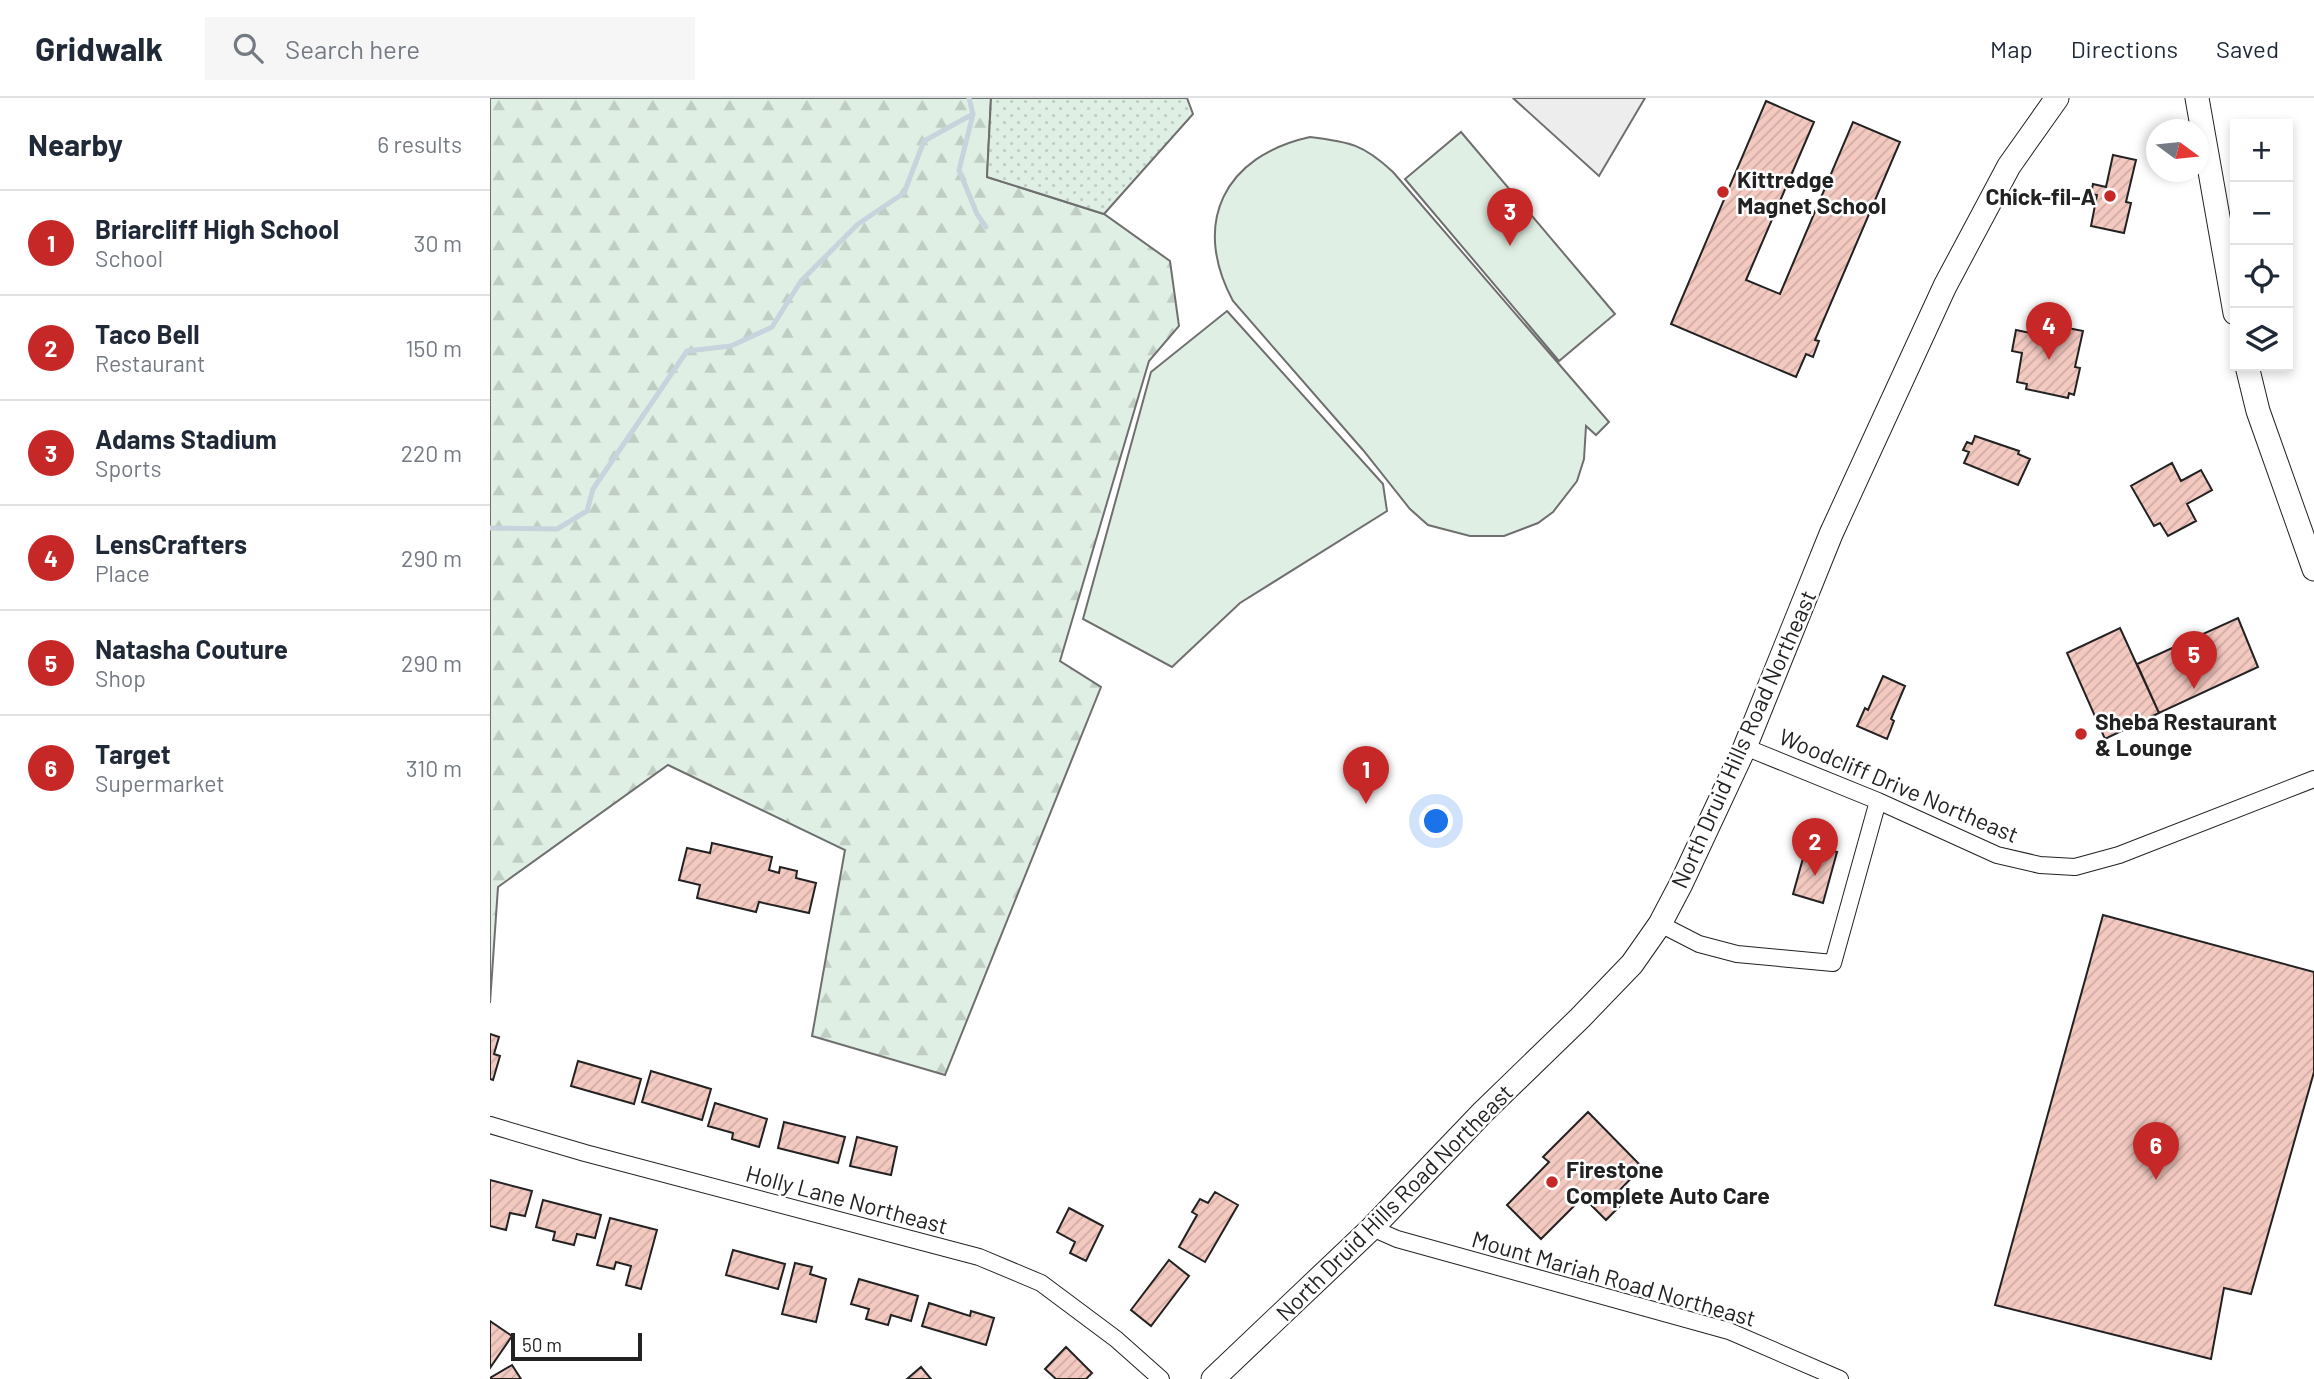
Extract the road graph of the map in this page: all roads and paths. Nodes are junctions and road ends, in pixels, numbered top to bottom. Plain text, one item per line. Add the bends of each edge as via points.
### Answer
1 (2056, 98) edge
2 (2197, 98) edge
3 (2234, 308) edge
4 (2248, 371) edge
5 (2314, 569) edge
6 (1745, 747) junction
7 (2314, 779) edge
8 (1878, 801) junction
9 (1660, 924) junction
10 (490, 1125) edge
11 (1372, 1228) junction
12 (1161, 1379) edge
13 (1213, 1379) edge
14 (1840, 1379) edge

1 - 6 main road, North Druid Hills Road Northeast via 2009,166 1945,286 1831,534
2 - 3 main road
4 - 5 main road
6 - 8 street, Woodcliff Drive Northeast
6 - 9 main road, North Druid Hills Road Northeast
7 - 8 street, Woodcliff Drive Northeast via 2119,855 2075,867 1997,855
8 - 9 street via 1833,963 1737,954 1699,943
9 - 11 main road, North Druid Hills Road Northeast via 1632,964
10 - 12 street, Holly Lane Northeast via 979,1257 1041,1283
11 - 13 main road, North Druid Hills Road Northeast
11 - 14 street, Mount Mariah Road Northeast via 1397,1239 1729,1331

